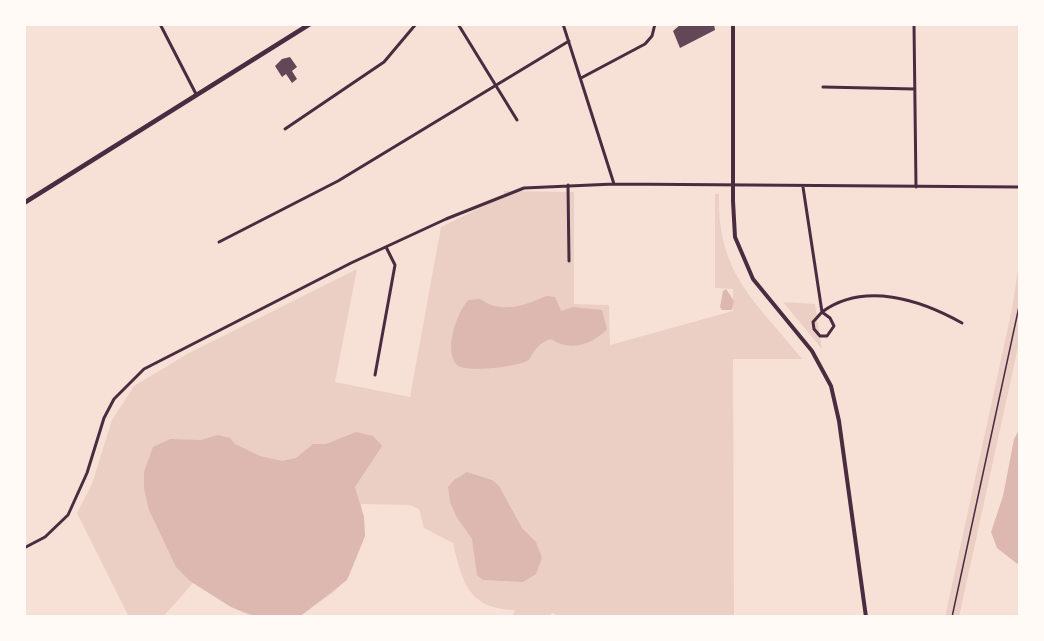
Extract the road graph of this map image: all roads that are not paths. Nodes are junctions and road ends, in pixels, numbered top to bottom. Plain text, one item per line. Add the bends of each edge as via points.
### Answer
1 (160, 24) edge
2 (310, 24) edge
3 (416, 24) edge
4 (458, 24) edge
5 (563, 24) edge
6 (655, 24) edge
7 (733, 24) edge
8 (914, 24) edge
9 (569, 41) junction
10 (581, 78) junction
11 (496, 87) junction
12 (823, 87) dead end
13 (915, 89) junction
14 (196, 94) junction
15 (517, 120) dead end
16 (285, 129) dead end
17 (614, 184) junction
18 (568, 185) junction
19 (733, 185) junction
20 (803, 187) junction
21 (916, 187) junction
22 (1020, 187) edge
23 (24, 203) edge
24 (219, 242) dead end
25 (386, 247) junction
26 (569, 261) dead end
27 (822, 312) junction
28 (962, 323) dead end
29 (375, 375) dead end
30 (24, 548) edge
31 (866, 617) edge

1 - 14 street
2 - 14 main road
3 - 16 street via 388,59
4 - 11 street
5 - 9 street
6 - 10 street via 645,44
7 - 19 main road
8 - 13 street
9 - 10 street
9 - 11 street
10 - 17 street
11 - 15 street
11 - 24 street via 338,182
12 - 13 street
13 - 21 street
14 - 23 main road
17 - 18 street
17 - 19 street
18 - 25 street via 524,188
18 - 26 street
19 - 20 street
19 - 31 main road via 734,230 747,268 812,351 831,386
20 - 21 street
20 - 27 street
21 - 22 street
25 - 29 street via 394,265
25 - 30 street via 165,357 135,376 114,399 104,418 69,515 45,537
27 - 27 street via 813,322 813,329 820,336 827,336 834,326
27 - 28 street via 853,300 889,297 931,306

